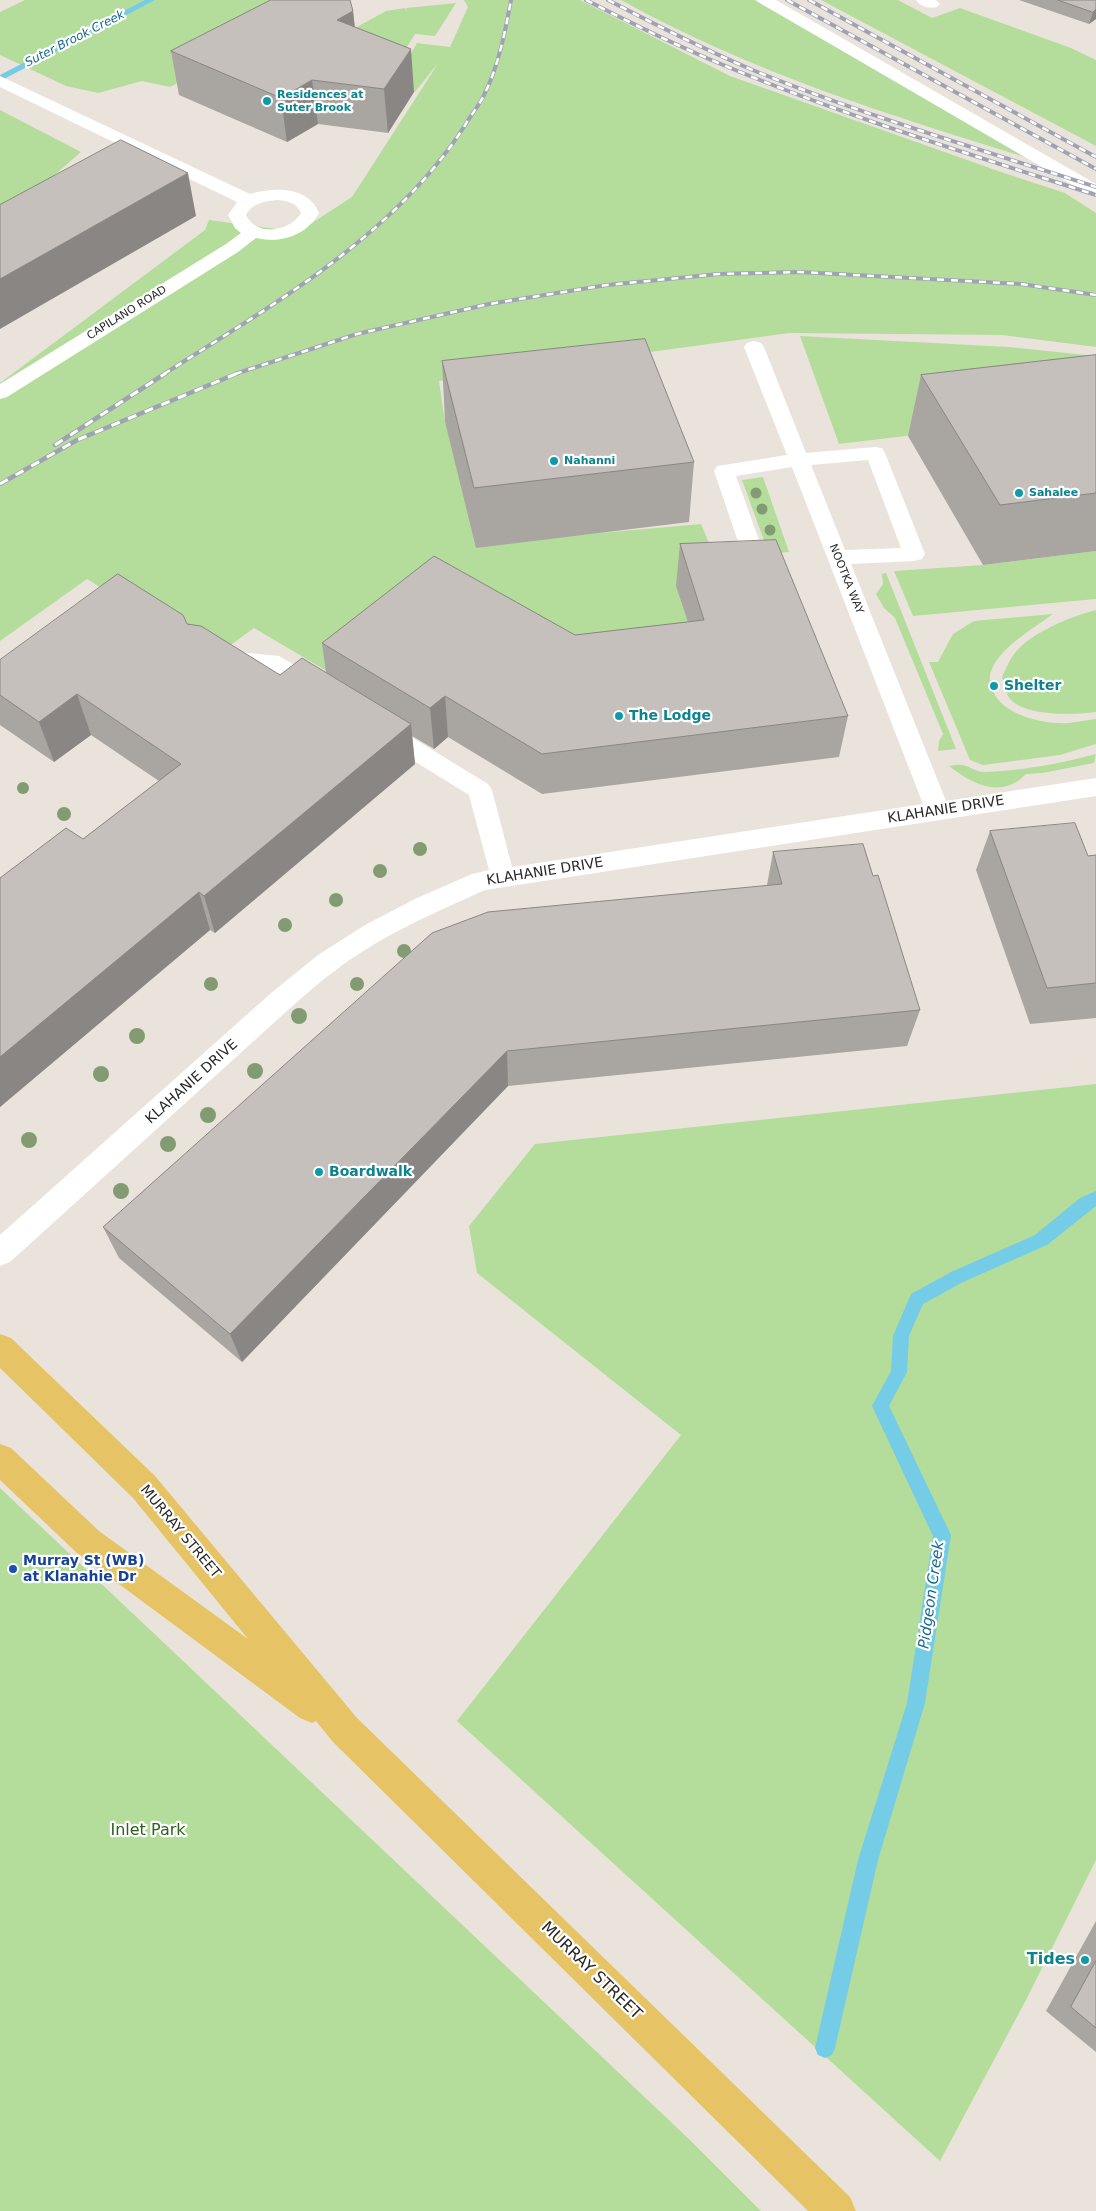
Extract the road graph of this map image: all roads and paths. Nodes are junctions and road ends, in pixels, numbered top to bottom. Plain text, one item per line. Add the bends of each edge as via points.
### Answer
1 (764, 0) edge
2 (0, 81) edge
3 (1096, 191) edge
4 (250, 201) junction
5 (253, 232) junction
6 (754, 347) dead end
7 (0, 370) edge
8 (20, 380) junction
9 (0, 393) edge
10 (798, 460) junction
11 (837, 558) junction
12 (757, 566) edge
13 (206, 657) edge
14 (338, 703) edge
15 (363, 718) edge
16 (1096, 787) edge
17 (938, 811) junction
18 (503, 878) junction
19 (0, 1253) edge
20 (0, 1348) edge
21 (0, 1459) edge
22 (345, 1730) junction
23 (836, 2211) edge

1 - 3 street
2 - 4 street
4 - 5 street via 237,215 241,225
4 - 5 street via 270,195 292,197 305,203 310,213 305,223 290,231 272,234
5 - 8 street, CAPILANO ROAD
6 - 10 street, NOOTKA WAY
7 - 8 street
8 - 9 street, CAPILANO ROAD
10 - 11 street, NOOTKA WAY
10 - 11 street via 875,453 914,554
10 - 12 street via 724,471
11 - 17 street, NOOTKA WAY
13 - 14 street via 271,662
15 - 18 street via 480,790
16 - 17 street, KLAHANIE DRIVE
17 - 18 street, KLAHANIE DRIVE
18 - 19 street, KLAHANIE DRIVE via 481,881 424,906 327,962
20 - 22 main road, MURRAY STREET via 144,1487
21 - 22 main road, MURRAY STREET via 88,1542
22 - 23 main road, MURRAY STREET

